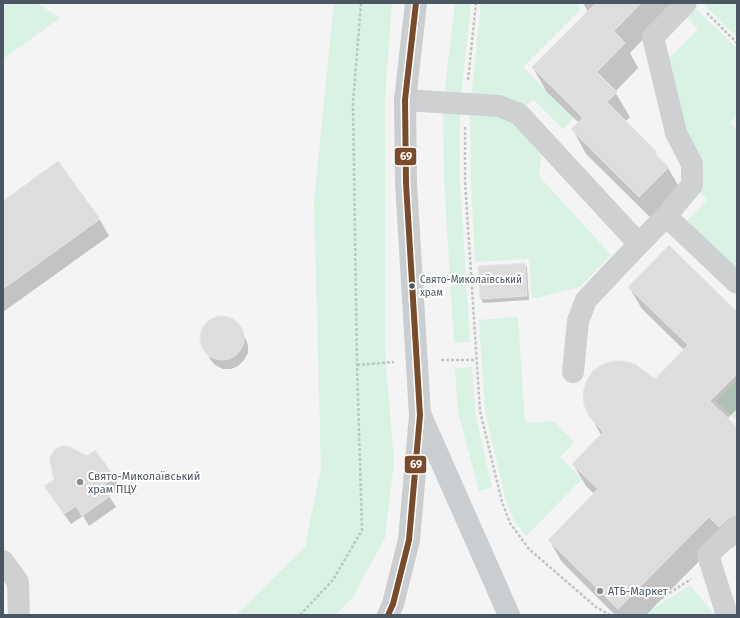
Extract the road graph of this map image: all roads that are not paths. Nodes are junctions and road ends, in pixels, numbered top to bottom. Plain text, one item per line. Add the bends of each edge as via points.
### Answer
1 (416, 3) edge
2 (694, 6) edge
3 (405, 100) junction
4 (666, 216) junction
5 (639, 244) junction
6 (737, 283) edge
7 (573, 372) dead end
8 (420, 415) junction
9 (737, 527) edge
10 (3, 561) edge
11 (19, 615) edge
12 (388, 615) edge
13 (509, 615) edge
14 (727, 615) edge

1 - 3 main road
2 - 4 lane via 653,37 676,133 692,164 692,185
3 - 5 lane via 499,106 519,114
3 - 8 main road via 406,182
4 - 5 lane
4 - 6 lane
5 - 7 lane via 586,300 578,321
8 - 12 main road via 409,540
8 - 13 main road
9 - 14 lane via 708,556
10 - 11 lane via 18,582

